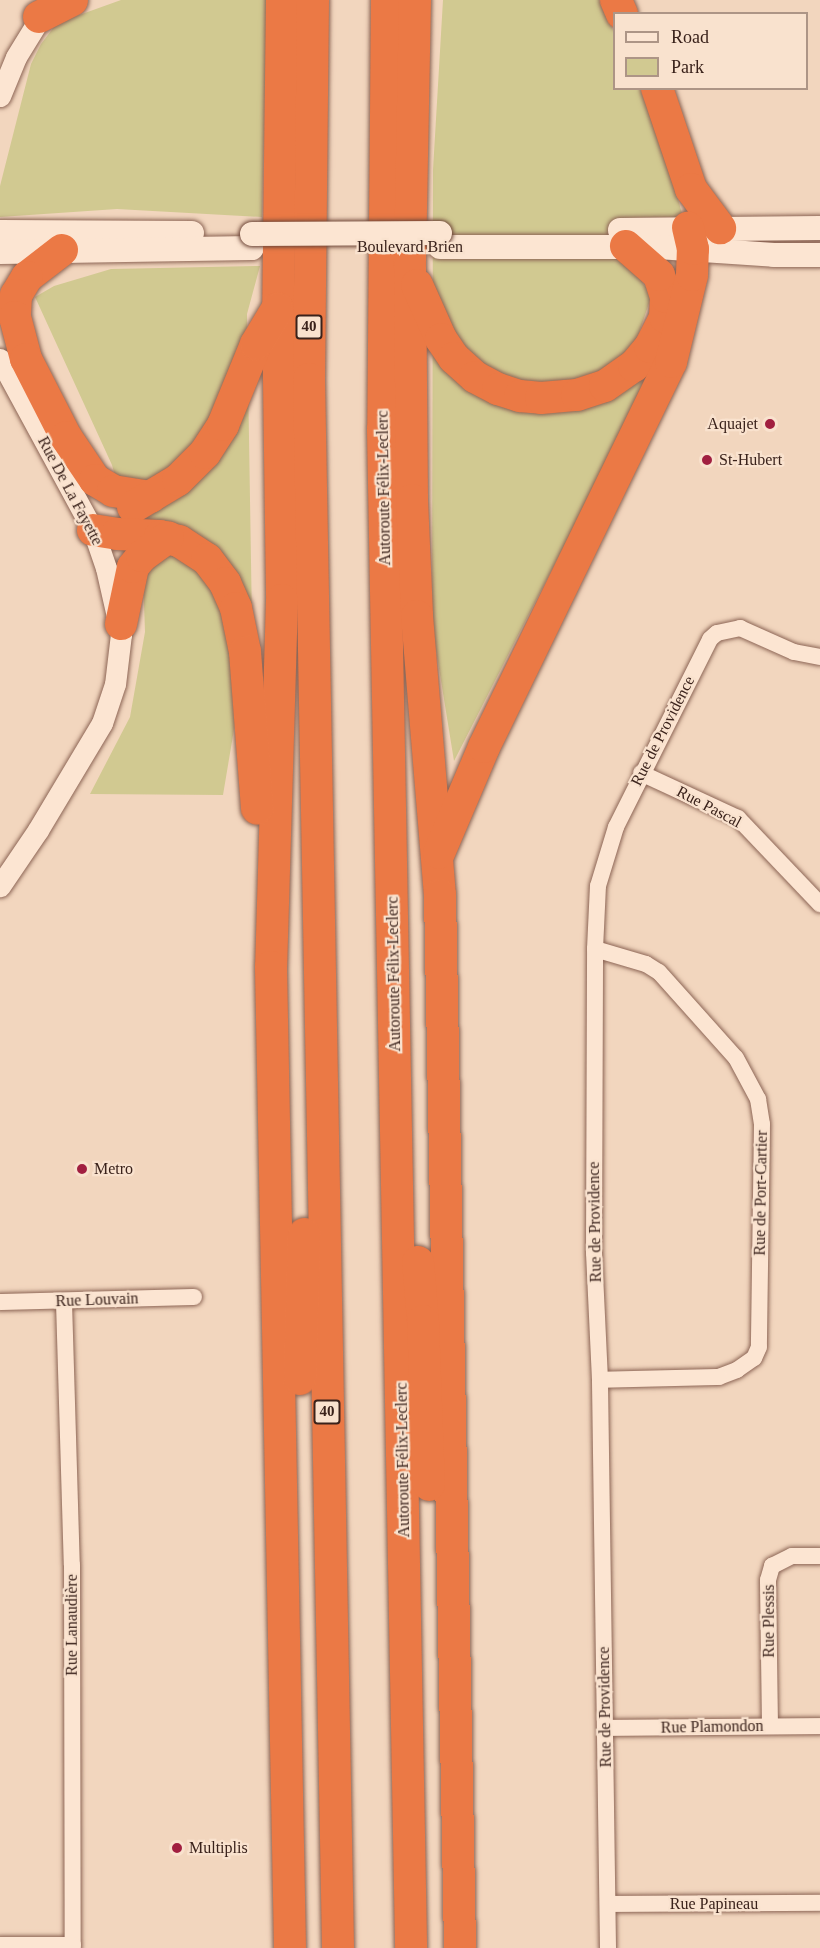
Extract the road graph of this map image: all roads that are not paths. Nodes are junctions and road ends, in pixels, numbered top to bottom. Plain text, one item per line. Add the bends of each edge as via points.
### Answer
1 (72, 0) edge
2 (282, 0) edge
3 (312, 0) edge
4 (387, 0) edge
5 (416, 0) edge
6 (46, 8) edge
7 (658, 90) edge
8 (0, 96) edge
9 (720, 228) junction
10 (820, 228) edge
11 (0, 231) edge
12 (690, 239) junction
13 (440, 240) junction
14 (252, 241) junction
15 (626, 246) junction
16 (62, 250) junction
17 (0, 252) edge
18 (820, 255) edge
19 (410, 267) junction
20 (278, 308) junction
21 (0, 359) edge
22 (152, 496) junction
23 (93, 530) junction
24 (168, 537) junction
25 (121, 624) junction
26 (820, 657) edge
27 (641, 773) junction
28 (438, 856) junction
29 (318, 876) junction
30 (0, 886) edge
31 (820, 904) edge
32 (595, 949) junction
33 (271, 967) junction
34 (395, 1030) junction
35 (194, 1297) dead end
36 (0, 1302) edge
37 (64, 1302) junction
38 (600, 1380) junction
39 (820, 1556) edge
40 (286, 1719) junction
41 (770, 1726) junction
42 (820, 1726) edge
43 (605, 1728) junction
44 (457, 1821) junction
45 (820, 1903) edge
46 (609, 1904) junction
47 (0, 1945) edge
48 (73, 1947) edge
49 (290, 1948) edge
50 (338, 1948) edge
51 (411, 1948) edge
52 (460, 1948) edge
53 (608, 1948) edge

1 - 6 highway
2 - 20 highway
3 - 29 highway, 40 via 309,357
4 - 34 highway, Autoroute Félix-Leclerc via 382,429
5 - 19 highway
6 - 8 street via 16,57
7 - 9 highway via 691,189
9 - 10 main road, Boulevard Brien
9 - 12 main road, Boulevard Brien
11 - 14 main road, Boulevard Brien
12 - 13 main road, Boulevard Brien
12 - 15 main road, Boulevard Brien
12 - 18 main road, Boulevard Brien
12 - 28 highway via 692,276 666,374 484,747
13 - 14 main road, Boulevard Brien
13 - 15 main road, Boulevard Brien
14 - 16 main road, Boulevard Brien
15 - 19 highway via 662,281 667,303 662,326 642,358 625,374 595,390 564,397 509,394 464,369 435,329
16 - 17 main road, Boulevard Brien
16 - 22 highway via 27,277 16,295 16,324 26,359 72,447 95,480 113,491
19 - 28 highway via 415,582
20 - 22 highway via 256,344 212,443 190,470
20 - 33 highway via 282,590
21 - 23 street, Rue De La Fayette
22 - 23 highway
23 - 24 highway
23 - 25 street, Rue De La Fayette
24 - 25 highway via 133,567
24 - 33 highway via 192,548 211,564 231,594 238,614 247,670
25 - 30 street, Rue De La Fayette via 118,670 102,723
26 - 27 street, Rue de Providence via 794,652 740,628 717,633 710,639
27 - 31 street, Rue Pascal via 738,818
27 - 32 street, Rue de Providence via 616,827 598,886
28 - 44 highway
29 - 40 highway via 300,1364 300,1531
29 - 50 highway, 40
32 - 38 street, Rue de Providence via 594,1253
32 - 38 street, Rue de Port-Cartier via 646,964 659,972 736,1058 758,1099 762,1124 759,1347 753,1359 719,1377
33 - 40 highway
34 - 44 highway via 423,1321 429,1497
34 - 51 highway, Autoroute Félix-Leclerc
35 - 37 street, Rue Louvain
36 - 37 street, Rue Louvain
37 - 48 street, Rue Lanaudière via 72,1565
38 - 43 street, Rue de Providence
39 - 41 street, Rue Plessis via 792,1556 772,1566 768,1580
40 - 49 highway
41 - 42 street, Rue Plamondon
41 - 43 street, Rue Plamondon
43 - 46 street, Rue de Providence
44 - 52 highway
45 - 46 street, Rue Papineau
46 - 53 street, Rue de Providence
47 - 48 street

